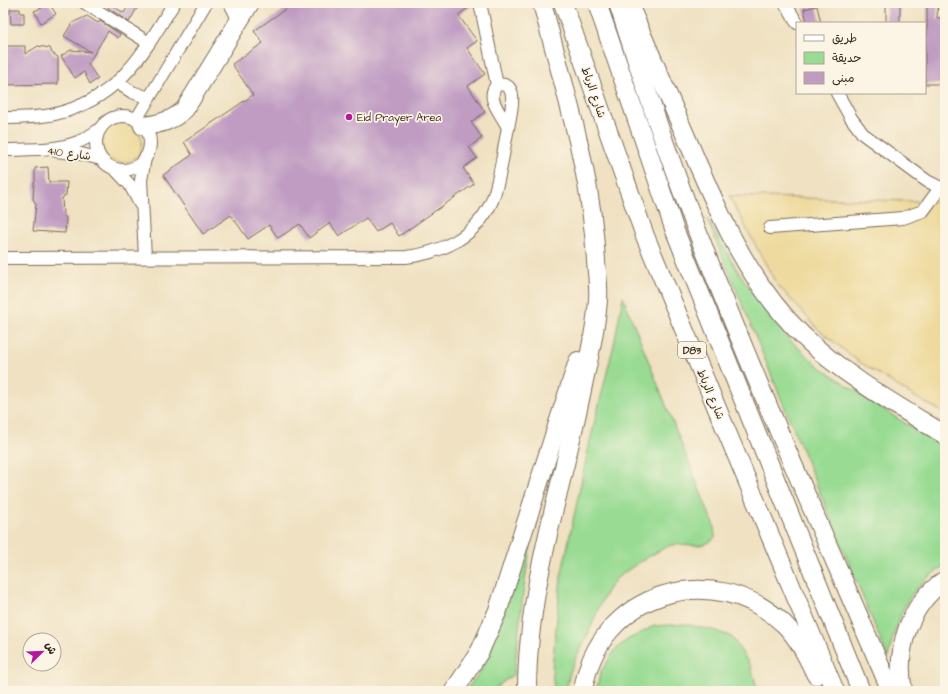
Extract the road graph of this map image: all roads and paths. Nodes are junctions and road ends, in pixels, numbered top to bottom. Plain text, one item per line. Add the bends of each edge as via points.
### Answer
1 (85, 3) edge
2 (174, 3) edge
3 (206, 3) edge
4 (230, 3) edge
5 (250, 3) edge
6 (480, 3) edge
7 (542, 3) edge
8 (563, 3) edge
9 (596, 3) edge
10 (618, 3) edge
11 (629, 3) edge
12 (785, 3) edge
13 (796, 22) edge
14 (239, 23) junction
15 (150, 43) junction
16 (118, 83) junction
17 (497, 85) junction
18 (838, 94) edge
19 (149, 98) junction
20 (3, 118) edge
21 (140, 123) junction
22 (508, 128) junction
23 (100, 129) junction
24 (37, 149) junction
25 (3, 150) edge
26 (145, 158) junction
27 (101, 159) junction
28 (116, 169) junction
29 (943, 189) edge
30 (143, 212) junction
31 (770, 228) dead end
32 (145, 257) junction
33 (3, 258) edge
34 (598, 299) junction
35 (945, 434) edge
36 (945, 580) edge
37 (454, 691) edge
38 (527, 691) edge
39 (583, 691) edge
40 (823, 691) edge
41 (835, 691) edge
42 (860, 691) edge
43 (891, 691) edge
44 (904, 691) edge

1 - 15 street
2 - 15 street
3 - 19 street
4 - 14 street
5 - 14 highway
6 - 17 street
7 - 34 highway via 585,172 593,224
8 - 41 highway, شارع الرباط / D83 via 645,236
9 - 42 highway, D83 via 675,231
10 - 43 highway via 648,96 726,306
11 - 35 highway via 715,205 762,288 781,312 824,355
12 - 13 street
14 - 21 highway via 185,109 161,124
15 - 16 street
16 - 19 street via 132,92
16 - 20 street via 99,97 77,108 54,114
17 - 22 street via 492,98
17 - 22 street via 508,86 511,90
18 - 29 street via 863,134 927,181
19 - 21 street
21 - 23 street via 126,117 116,117
21 - 26 street via 148,134 149,150
22 - 32 street via 491,203 467,234 436,251 406,257
23 - 24 street, شارع 410 via 89,137 69,145
23 - 27 street via 96,144
24 - 25 street, شارع 410
24 - 27 street, شارع 410
26 - 28 street via 132,168
26 - 30 street via 140,180
27 - 28 street
28 - 30 street via 130,185
29 - 31 street via 923,211 903,218
30 - 32 street
32 - 33 street
34 - 37 highway via 498,610 480,652
34 - 38 highway via 580,403 535,599
36 - 44 highway via 921,603 908,625 900,659
39 - 40 highway via 594,654 611,629 634,609 656,597 682,590 710,590 737,596 774,615 802,646

